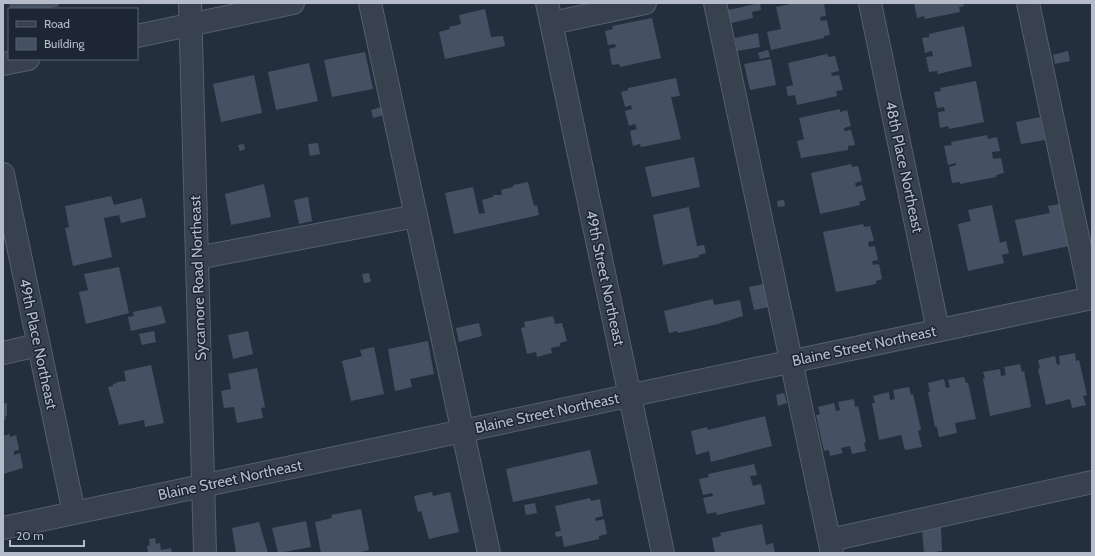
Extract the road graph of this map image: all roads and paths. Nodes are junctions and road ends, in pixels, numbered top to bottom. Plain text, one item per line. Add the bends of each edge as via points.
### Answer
1 (190, 3) edge
2 (293, 3) edge
3 (370, 3) edge
4 (645, 3) edge
5 (715, 3) edge
6 (870, 3) edge
7 (1028, 3) edge
8 (549, 13) edge
9 (191, 25) junction
10 (138, 36) edge
11 (23, 60) edge
12 (3, 64) edge
13 (3, 174) edge
14 (416, 216) junction
15 (197, 258) junction
16 (1091, 298) edge
17 (938, 330) junction
18 (38, 345) junction
19 (3, 353) edge
20 (792, 361) junction
21 (630, 395) junction
22 (462, 431) junction
23 (1092, 482) edge
24 (203, 486) junction
25 (74, 513) junction
26 (3, 528) edge
27 (831, 546) edge
28 (205, 553) edge
29 (489, 553) edge
30 (663, 553) edge

1 - 9 street, Sycamore Road Northeast
2 - 9 street
3 - 14 street
4 - 8 street
5 - 20 street
6 - 17 street, 48th Place Northeast
7 - 16 street
8 - 21 street, 49th Street Northeast
9 - 10 street
9 - 15 street, Sycamore Road Northeast
11 - 12 street
13 - 18 street, 49th Place Northeast
14 - 15 street
14 - 22 street
15 - 24 street, Sycamore Road Northeast
16 - 17 street, Blaine Street Northeast
17 - 20 street, Blaine Street Northeast
18 - 19 street
18 - 25 street, 49th Place Northeast
20 - 21 street, Blaine Street Northeast
20 - 27 street
21 - 22 street, Blaine Street Northeast
21 - 30 street, 49th Street Northeast
22 - 24 street, Blaine Street Northeast
22 - 29 street
23 - 27 street
24 - 25 street, Blaine Street Northeast
24 - 28 street, Sycamore Road Northeast
25 - 26 street, Blaine Street Northeast

